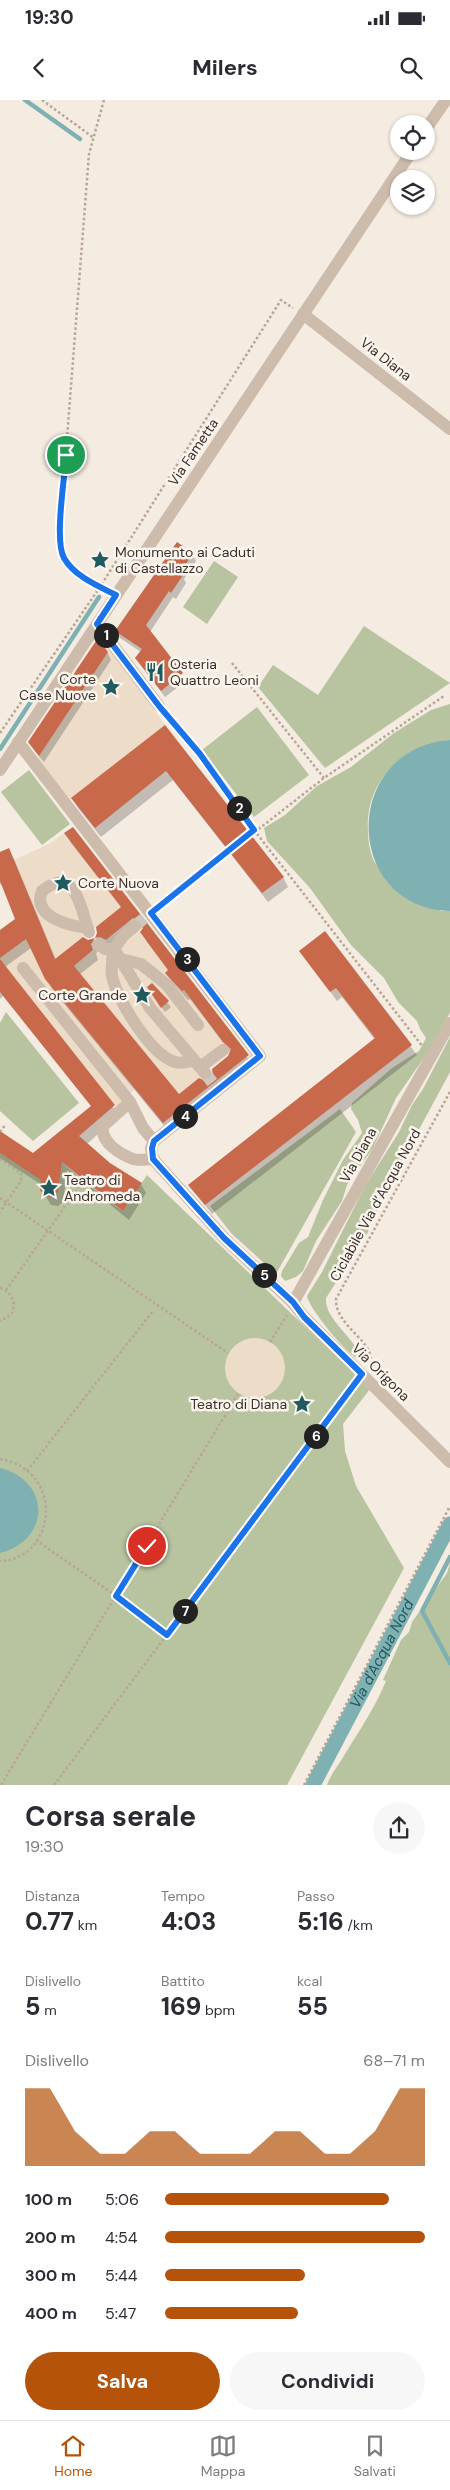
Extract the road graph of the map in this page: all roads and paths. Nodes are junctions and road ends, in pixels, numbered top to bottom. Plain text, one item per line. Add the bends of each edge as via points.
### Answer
1 (42, 100) edge
2 (104, 100) edge
3 (446, 100) edge
4 (435, 116) edge
5 (94, 138) junction
6 (406, 160) edge
7 (303, 314) junction
8 (450, 429) edge
9 (100, 587) junction
10 (116, 595) junction
11 (97, 624) junction
12 (232, 663) dead end
13 (444, 696) dead end
14 (159, 706) joint
15 (0, 734) edge
16 (18, 742) junction
17 (0, 770) edge
18 (324, 778) junction
19 (254, 830) junction
20 (150, 914) junction
21 (135, 926) tunnel mouth
22 (99, 945) dead end
23 (118, 954) junction
24 (23, 968) dead end
25 (150, 1008) junction
26 (131, 1016) junction
27 (450, 1022) edge
28 (198, 1025) dead end
29 (223, 1050) dead end
30 (431, 1057) junction
31 (200, 1067) junction
32 (450, 1092) edge
33 (130, 1102) junction
34 (6, 1124) dead end
35 (0, 1132) edge
36 (154, 1141) junction
37 (0, 1159) edge
38 (153, 1159) junction
39 (84, 1181) dead end
40 (0, 1198) edge
41 (7, 1203) junction
42 (0, 1212) edge
43 (48, 1231) junction
44 (0, 1288) edge
45 (6, 1290) junction
46 (293, 1302) junction
47 (153, 1311) dead end
48 (0, 1321) edge
49 (270, 1342) dead end
50 (228, 1353) dead end
51 (362, 1374) junction
52 (238, 1394) dead end
53 (0, 1459) edge
54 (450, 1462) edge
55 (27, 1471) junction
56 (450, 1506) edge
57 (36, 1540) junction
58 (0, 1561) edge
59 (116, 1596) junction
60 (167, 1635) junction
61 (2, 1785) edge
62 (54, 1785) edge
63 (304, 1785) edge

1 - 5 path
2 - 5 path
3 - 4 street
5 - 9 path via 88,164 59,541 64,559
6 - 7 street, Via Fametta
7 - 8 street, Via Diana
7 - 9 path via 281,300
7 - 10 street, Via Fametta
9 - 10 path
9 - 15 path
10 - 11 street, Via Fametta
11 - 14 street
11 - 16 street, Via Fametta
12 - 18 path
13 - 18 path
14 - 19 path via 200,754
16 - 17 street, Via Fametta
16 - 20 street
18 - 19 path
19 - 20 path
19 - 30 path
20 - 36 street via 260,1056 216,1088
21 - 23 street via 123,936
22 - 23 street
23 - 25 street
23 - 26 street via 112,960 113,980
23 - 28 street via 141,964 166,984
24 - 33 street
25 - 26 street
25 - 31 street
26 - 31 street via 151,1044 166,1058
27 - 30 street, Via Diana
29 - 31 street
30 - 46 street, Via Diana
32 - 51 path, Ciclabile Via d’Acqua Nord via 336,1299 340,1318 370,1351 371,1362
33 - 36 street via 143,1128
33 - 38 street via 103,1126 102,1131 110,1146 134,1160
34 - 35 path
36 - 38 street
37 - 41 path via 21,1173 21,1181
38 - 46 street, Via Origona via 224,1238
39 - 43 path
40 - 41 path
41 - 42 path
41 - 43 path
43 - 45 path
43 - 50 path
44 - 45 path
45 - 48 path via 13,1298 13,1310
46 - 49 path
46 - 51 street, Via Origona
47 - 55 path
51 - 54 street, Via Origona
51 - 60 path, Ciclabile Via d’Acqua Nord
52 - 59 path
53 - 55 path
55 - 57 path via 40,1486 46,1501 46,1517
56 - 63 path
57 - 58 path via 19,1556
57 - 59 path
59 - 60 path
59 - 61 path
60 - 62 path, Ciclabile Via d’Acqua Nord

